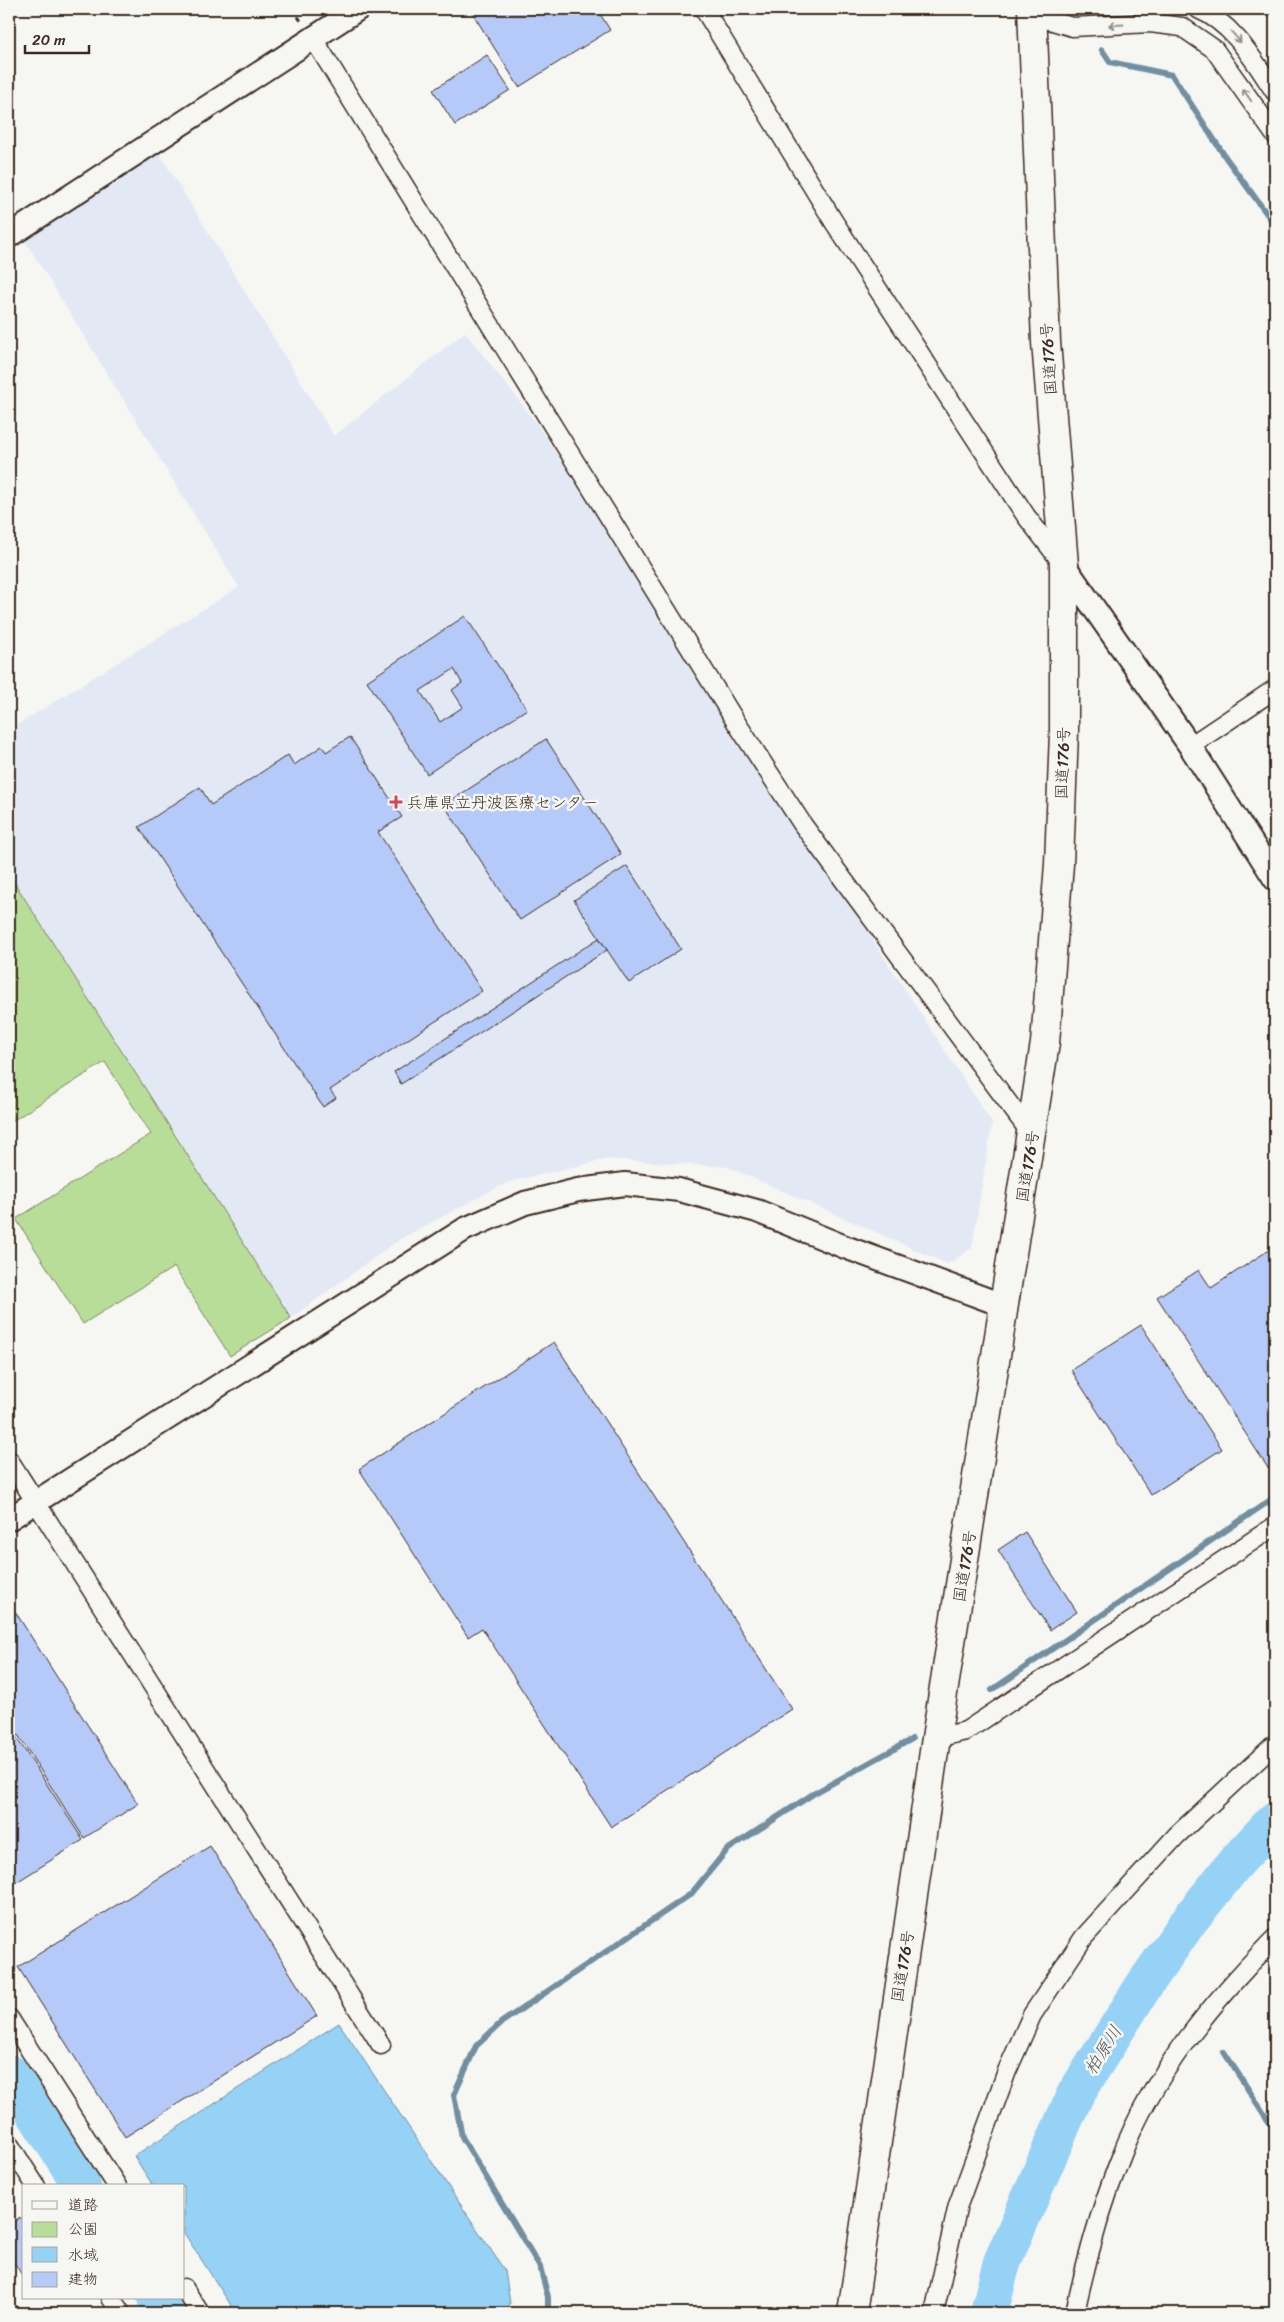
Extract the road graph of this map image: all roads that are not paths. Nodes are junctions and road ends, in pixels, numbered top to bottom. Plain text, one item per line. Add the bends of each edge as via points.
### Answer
1 (358, 9) edge
2 (704, 9) edge
3 (1198, 9) edge
4 (1039, 11) edge
5 (313, 38) junction
6 (1275, 92) edge
7 (1275, 135) edge
8 (9, 236) edge
9 (1064, 565) junction
10 (1275, 689) edge
11 (1190, 746) junction
12 (1275, 880) edge
13 (1032, 1136) junction
14 (1005, 1306) junction
15 (9, 1460) edge
16 (36, 1501) junction
17 (9, 1519) edge
18 (1275, 1526) edge
19 (936, 1738) junction
20 (1275, 1744) edge
21 (1275, 1938) edge
22 (9, 2018) edge
23 (381, 2045) dead end
24 (9, 2144) edge
25 (35, 2184) edge
26 (116, 2184) edge
27 (185, 2290) edge
28 (112, 2300) edge
29 (121, 2313) edge
30 (200, 2313) edge
31 (852, 2313) edge
32 (934, 2313) edge
33 (1075, 2313) edge

1 - 5 street
2 - 9 street via 834,222 1026,516
3 -> 6 street via 1232,32
7 -> 4 street via 1214,49 1182,27 1150,23 1072,27
4 - 9 highway, 国道176号 via 1046,342
5 - 8 street
5 - 13 street via 803,826
9 - 11 street
9 - 13 highway, 国道176号 via 1064,732 1059,864 1045,1043
10 - 11 street
11 - 12 street
13 - 14 highway, 国道176号
14 - 16 street via 757,1211 679,1190 624,1184 578,1190 525,1203 465,1229
14 - 19 highway, 国道176号
15 - 16 street
16 - 17 street
16 - 23 street
18 - 19 street via 966,1731
19 - 31 highway, 国道176号
20 - 32 street via 1177,1835 1084,1937 1032,2015 958,2205
21 - 33 street via 1237,1977 1187,2039 1151,2095 1121,2155 1101,2214
22 - 26 street
24 - 25 street
27 - 30 street
28 - 29 street

